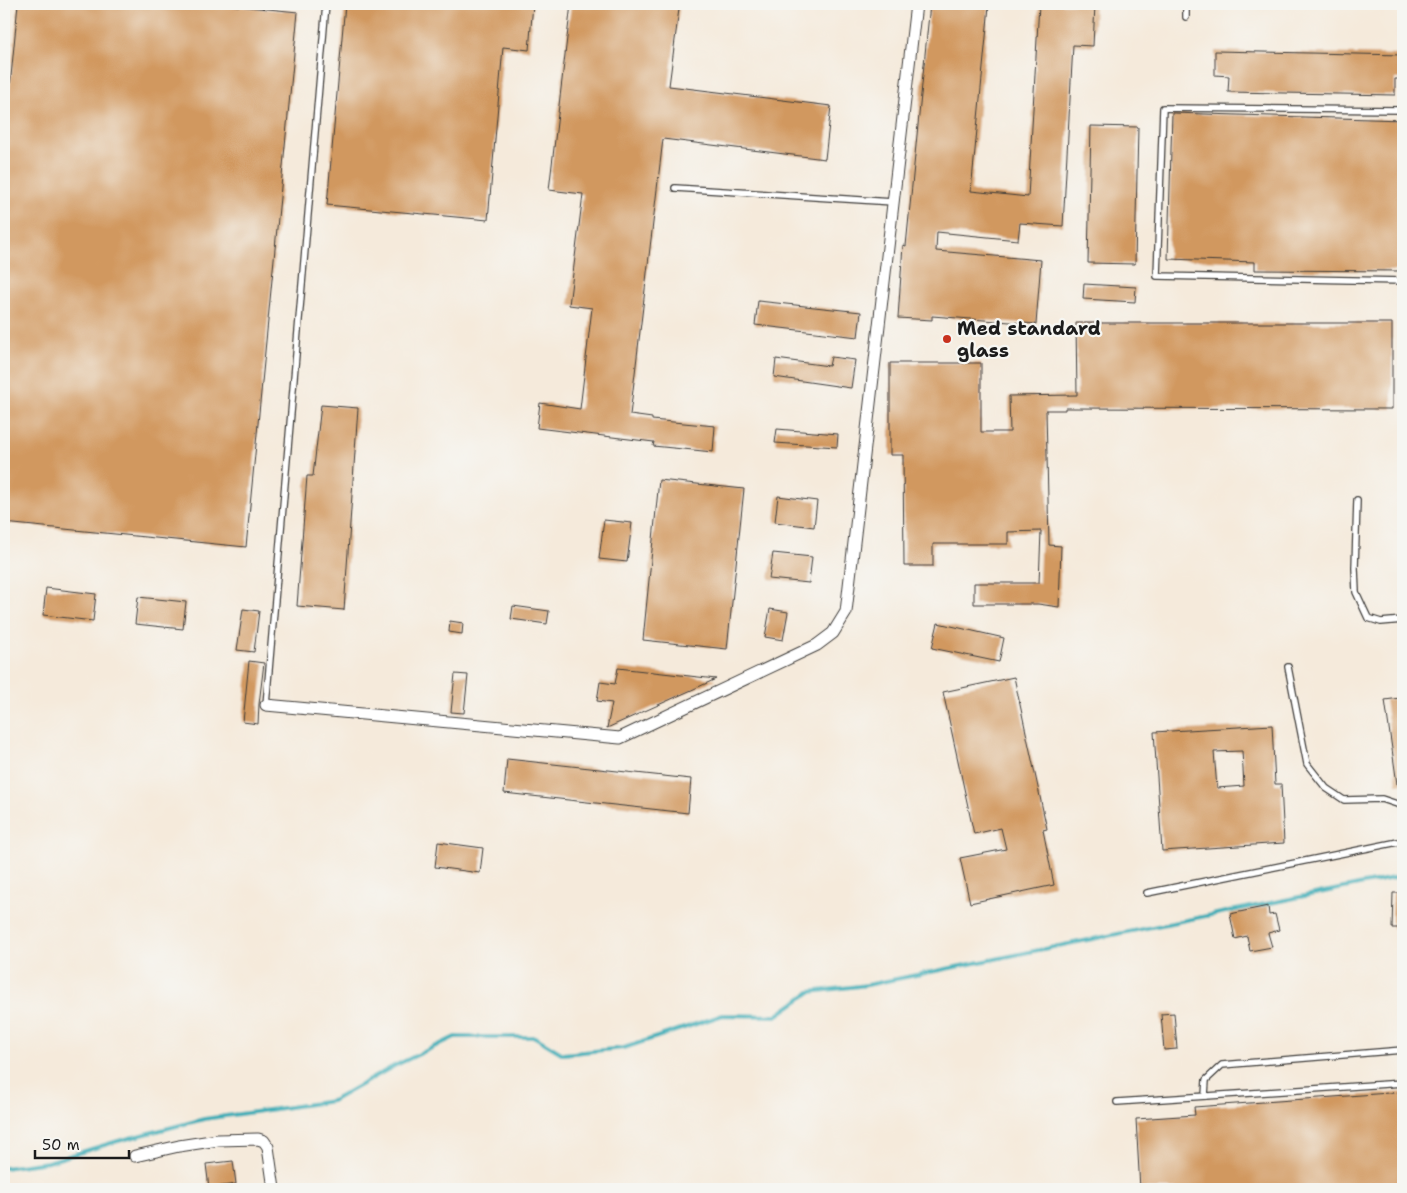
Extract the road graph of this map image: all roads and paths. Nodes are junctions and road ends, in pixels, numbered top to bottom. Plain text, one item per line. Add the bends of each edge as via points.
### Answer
1 (326, 4) edge
2 (916, 4) edge
3 (1186, 4) edge
4 (1186, 17) dead end
5 (1403, 110) edge
6 (674, 188) dead end
7 (893, 202) junction
8 (1403, 281) edge
9 (1357, 500) dead end
10 (1403, 620) edge
11 (1288, 667) dead end
12 (266, 705) joint
13 (1403, 806) edge
14 (1403, 842) edge
15 (1147, 893) dead end
16 (1403, 1050) edge
17 (1403, 1083) edge
18 (1205, 1096) junction
19 (1117, 1102) dead end
20 (135, 1156) dead end
21 (274, 1189) edge

1 - 12 lane
2 - 7 street
3 - 4 lane
5 - 8 lane via 1163,108 1158,276
6 - 7 lane
7 - 12 street via 846,612 832,633 817,645 620,738
9 - 10 lane via 1356,592 1368,618 1380,622
11 - 13 lane via 1307,764 1326,788 1344,800 1382,798
14 - 15 lane
16 - 18 lane via 1222,1065 1206,1080
17 - 18 lane
18 - 19 lane
20 - 21 street via 218,1140 258,1139 268,1147

